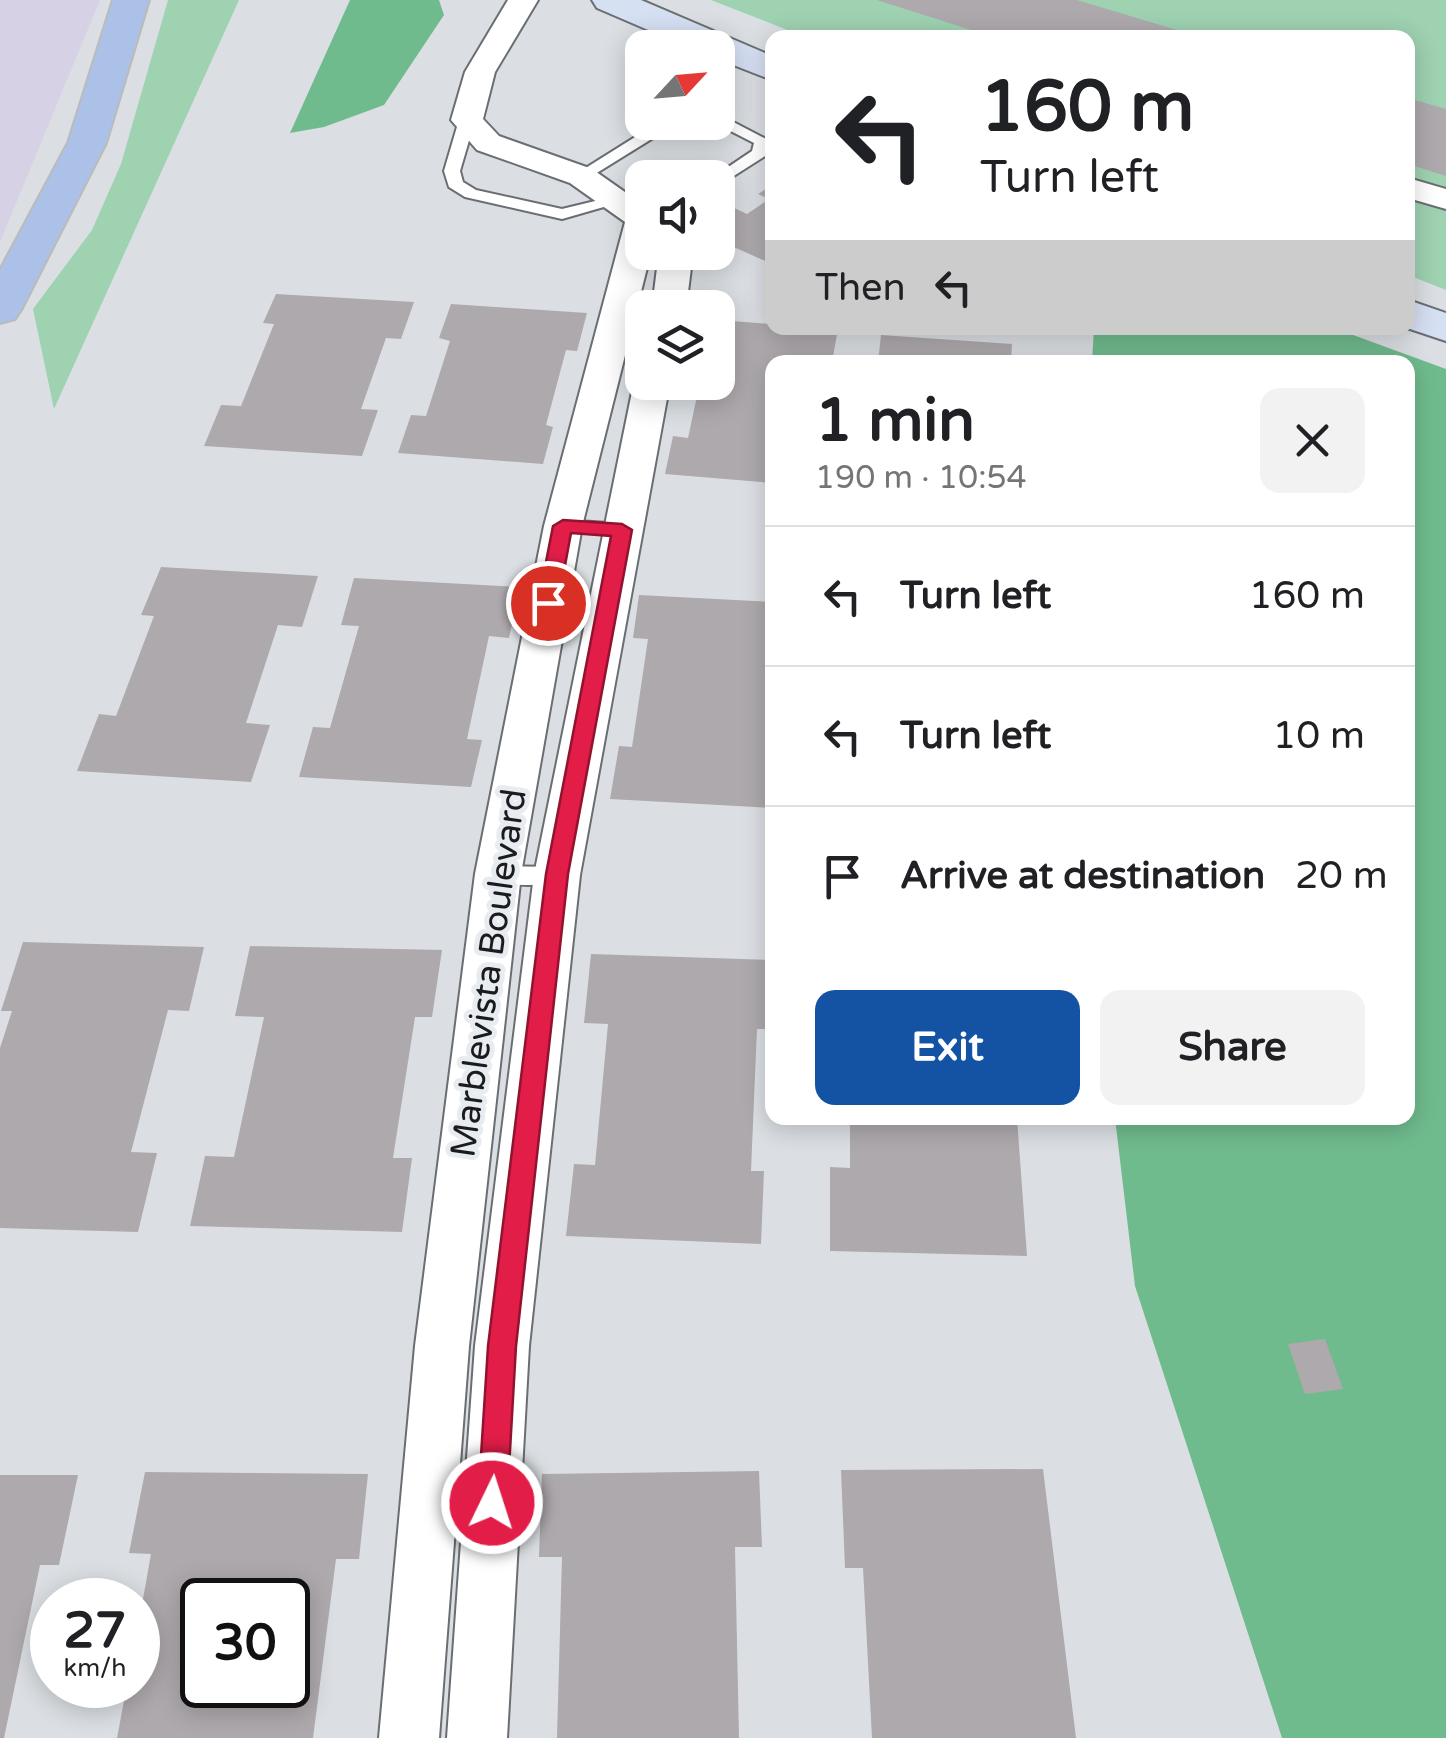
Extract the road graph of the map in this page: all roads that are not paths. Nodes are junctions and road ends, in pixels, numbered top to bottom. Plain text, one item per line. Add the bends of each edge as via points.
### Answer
1 (131, 0) edge
2 (523, 0) edge
3 (610, 0) edge
4 (765, 66) edge
5 (468, 120) junction
6 (735, 128) edge
7 (641, 140) edge
8 (735, 170) edge
9 (581, 176) junction
10 (1415, 190) edge
11 (1446, 200) edge
12 (625, 206) edge
13 (625, 213) edge
14 (626, 270) edge
15 (622, 299) junction
16 (625, 299) edge
17 (0, 309) edge
18 (1415, 316) edge
19 (1446, 328) edge
20 (648, 400) edge
21 (563, 526) junction
22 (622, 530) junction
23 (498, 874) junction
24 (557, 874) junction
25 (442, 1346) junction
26 (502, 1346) junction
27 (409, 1738) edge
28 (477, 1738) edge

1 - 17 main road via 86,143
2 - 5 street via 488,54 469,96
3 - 4 main road
5 - 9 street via 488,143
5 - 13 lane via 452,171 455,184 471,194 562,214
6 - 8 lane via 762,141 759,153
7 - 9 lane
9 - 12 street
10 - 11 street
14 - 15 street, Marblevista Boulevard
15 - 16 lane
15 - 21 street, Marblevista Boulevard
18 - 19 main road
20 - 22 street, Marblevista Boulevard
21 - 22 lane
21 - 23 street, Marblevista Boulevard
22 - 24 street, Marblevista Boulevard
23 - 24 lane
23 - 25 street, Marblevista Boulevard
24 - 26 street, Marblevista Boulevard
25 - 26 lane
25 - 27 street, Marblevista Boulevard
26 - 28 street, Marblevista Boulevard

